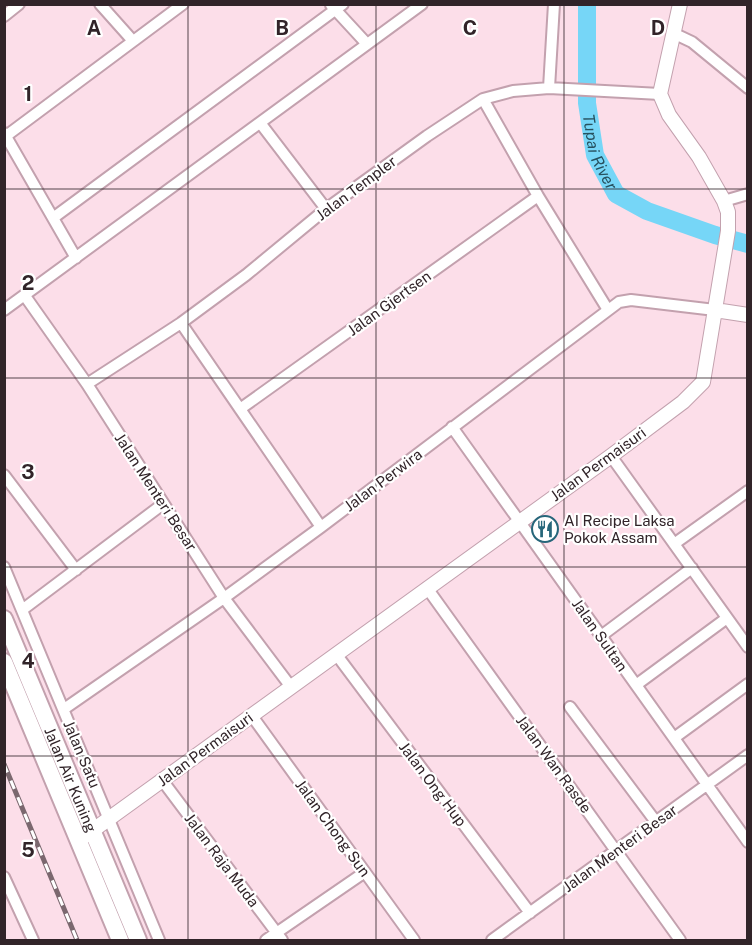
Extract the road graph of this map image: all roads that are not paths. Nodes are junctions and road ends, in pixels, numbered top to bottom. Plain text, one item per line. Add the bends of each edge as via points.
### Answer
1 (20, 4) edge
2 (100, 4) edge
3 (183, 4) edge
4 (422, 4) edge
5 (554, 4) edge
6 (680, 4) edge
7 (337, 6) edge
8 (4, 16) edge
9 (673, 33) junction
10 (133, 41) junction
11 (367, 45) junction
12 (549, 88) junction
13 (747, 88) edge
14 (660, 94) junction
15 (483, 99) junction
16 (261, 124) junction
17 (5, 134) edge
18 (747, 194) edge
19 (538, 196) junction
20 (724, 201) junction
21 (326, 209) junction
22 (53, 218) junction
23 (76, 258) junction
24 (25, 296) junction
25 (4, 310) edge
26 (608, 310) junction
27 (715, 310) junction
28 (747, 315) edge
29 (181, 323) junction
30 (87, 384) junction
31 (240, 409) junction
32 (452, 428) junction
33 (611, 456) junction
34 (4, 475) edge
35 (747, 490) edge
36 (163, 504) junction
37 (519, 521) junction
38 (321, 527) junction
39 (674, 544) junction
40 (4, 567) edge
41 (692, 568) junction
42 (76, 570) junction
43 (427, 588) junction
44 (224, 598) junction
45 (22, 610) junction
46 (727, 618) junction
47 (4, 619) edge
48 (601, 636) junction
49 (747, 647) edge
50 (336, 654) junction
51 (4, 662) edge
52 (747, 684) edge
53 (636, 685) junction
54 (291, 687) junction
55 (570, 707) dead end
56 (64, 709) junction
57 (252, 716) junction
58 (674, 738) junction
59 (747, 755) edge
60 (162, 780) junction
61 (707, 785) junction
62 (109, 818) junction
63 (656, 822) junction
64 (85, 836) junction
65 (747, 842) edge
66 (616, 851) junction
67 (365, 872) junction
68 (4, 877) edge
69 (530, 914) junction
70 (279, 937) edge
71 (33, 940) edge
72 (120, 940) edge
73 (138, 940) edge
74 (159, 940) edge
75 (266, 940) edge
76 (414, 940) edge
77 (492, 940) edge
78 (680, 940) edge

1 - 8 street
2 - 10 street
3 - 10 street
4 - 11 street
5 - 12 street
6 - 9 street
7 - 11 street
7 - 22 street
9 - 13 street via 692,42
9 - 14 street
10 - 17 street
11 - 16 street
12 - 14 street, Jalan Templer
12 - 15 street, Jalan Templer
14 - 20 street, Jalan Permaisuri via 669,115
15 - 19 street
15 - 21 street, Jalan Templer
16 - 21 street
16 - 23 street
17 - 22 street
18 - 20 street
19 - 26 street
19 - 31 street, Jalan Gjertsen
20 - 27 street, Jalan Permaisuri via 728,231
21 - 29 street, Jalan Templer
22 - 23 street
23 - 24 street
24 - 25 street
24 - 30 street, Jalan Menteri Besar
26 - 27 street, Jalan Perwira via 631,300
26 - 32 street, Jalan Perwira
27 - 28 street
27 - 33 street, Jalan Permaisuri via 703,382 683,402
29 - 30 street, Jalan Templer
29 - 31 street
30 - 36 street, Jalan Menteri Besar
31 - 38 street
32 - 37 street, Jalan Sultan
32 - 38 street, Jalan Perwira
33 - 37 street, Jalan Permaisuri
33 - 39 street
34 - 42 street
35 - 39 street
36 - 42 street
36 - 44 street, Jalan Menteri Besar
37 - 43 street, Jalan Permaisuri
37 - 48 street, Jalan Sultan
38 - 44 street, Jalan Perwira
39 - 41 street
40 - 45 street, Jalan Satu
41 - 46 street
41 - 48 street
42 - 45 street
43 - 50 street, Jalan Permaisuri
43 - 66 street, Jalan Wan Rasde
44 - 54 street, Jalan Menteri Besar
44 - 56 street, Jalan Perwira
45 - 56 street, Jalan Satu
46 - 49 street
46 - 53 street
47 - 64 main road, Jalan Air Kuning
48 - 53 street, Jalan Sultan
50 - 54 street, Jalan Permaisuri
50 - 69 street, Jalan Ong Hup
51 - 64 main road, Jalan Air Kuning
52 - 58 street
53 - 58 street, Jalan Sultan
54 - 57 street, Jalan Permaisuri
55 - 63 street
56 - 62 street, Jalan Satu
57 - 60 street, Jalan Permaisuri
57 - 67 street, Jalan Chong Sun
58 - 61 street, Jalan Sultan
59 - 61 street, Jalan Menteri Besar
60 - 62 street, Jalan Permaisuri
60 - 70 street, Jalan Raja Muda
61 - 63 street, Jalan Menteri Besar
61 - 65 street, Jalan Sultan
62 - 64 street, Jalan Permaisuri
62 - 74 street, Jalan Satu
63 - 66 street, Jalan Menteri Besar
64 - 72 main road, Jalan Air Kuning
64 - 73 main road, Jalan Air Kuning
66 - 69 street, Jalan Menteri Besar
66 - 78 street, Jalan Wan Rasde
67 - 70 street
67 - 76 street, Jalan Chong Sun
68 - 71 street
69 - 77 street, Jalan Menteri Besar
70 - 75 street

